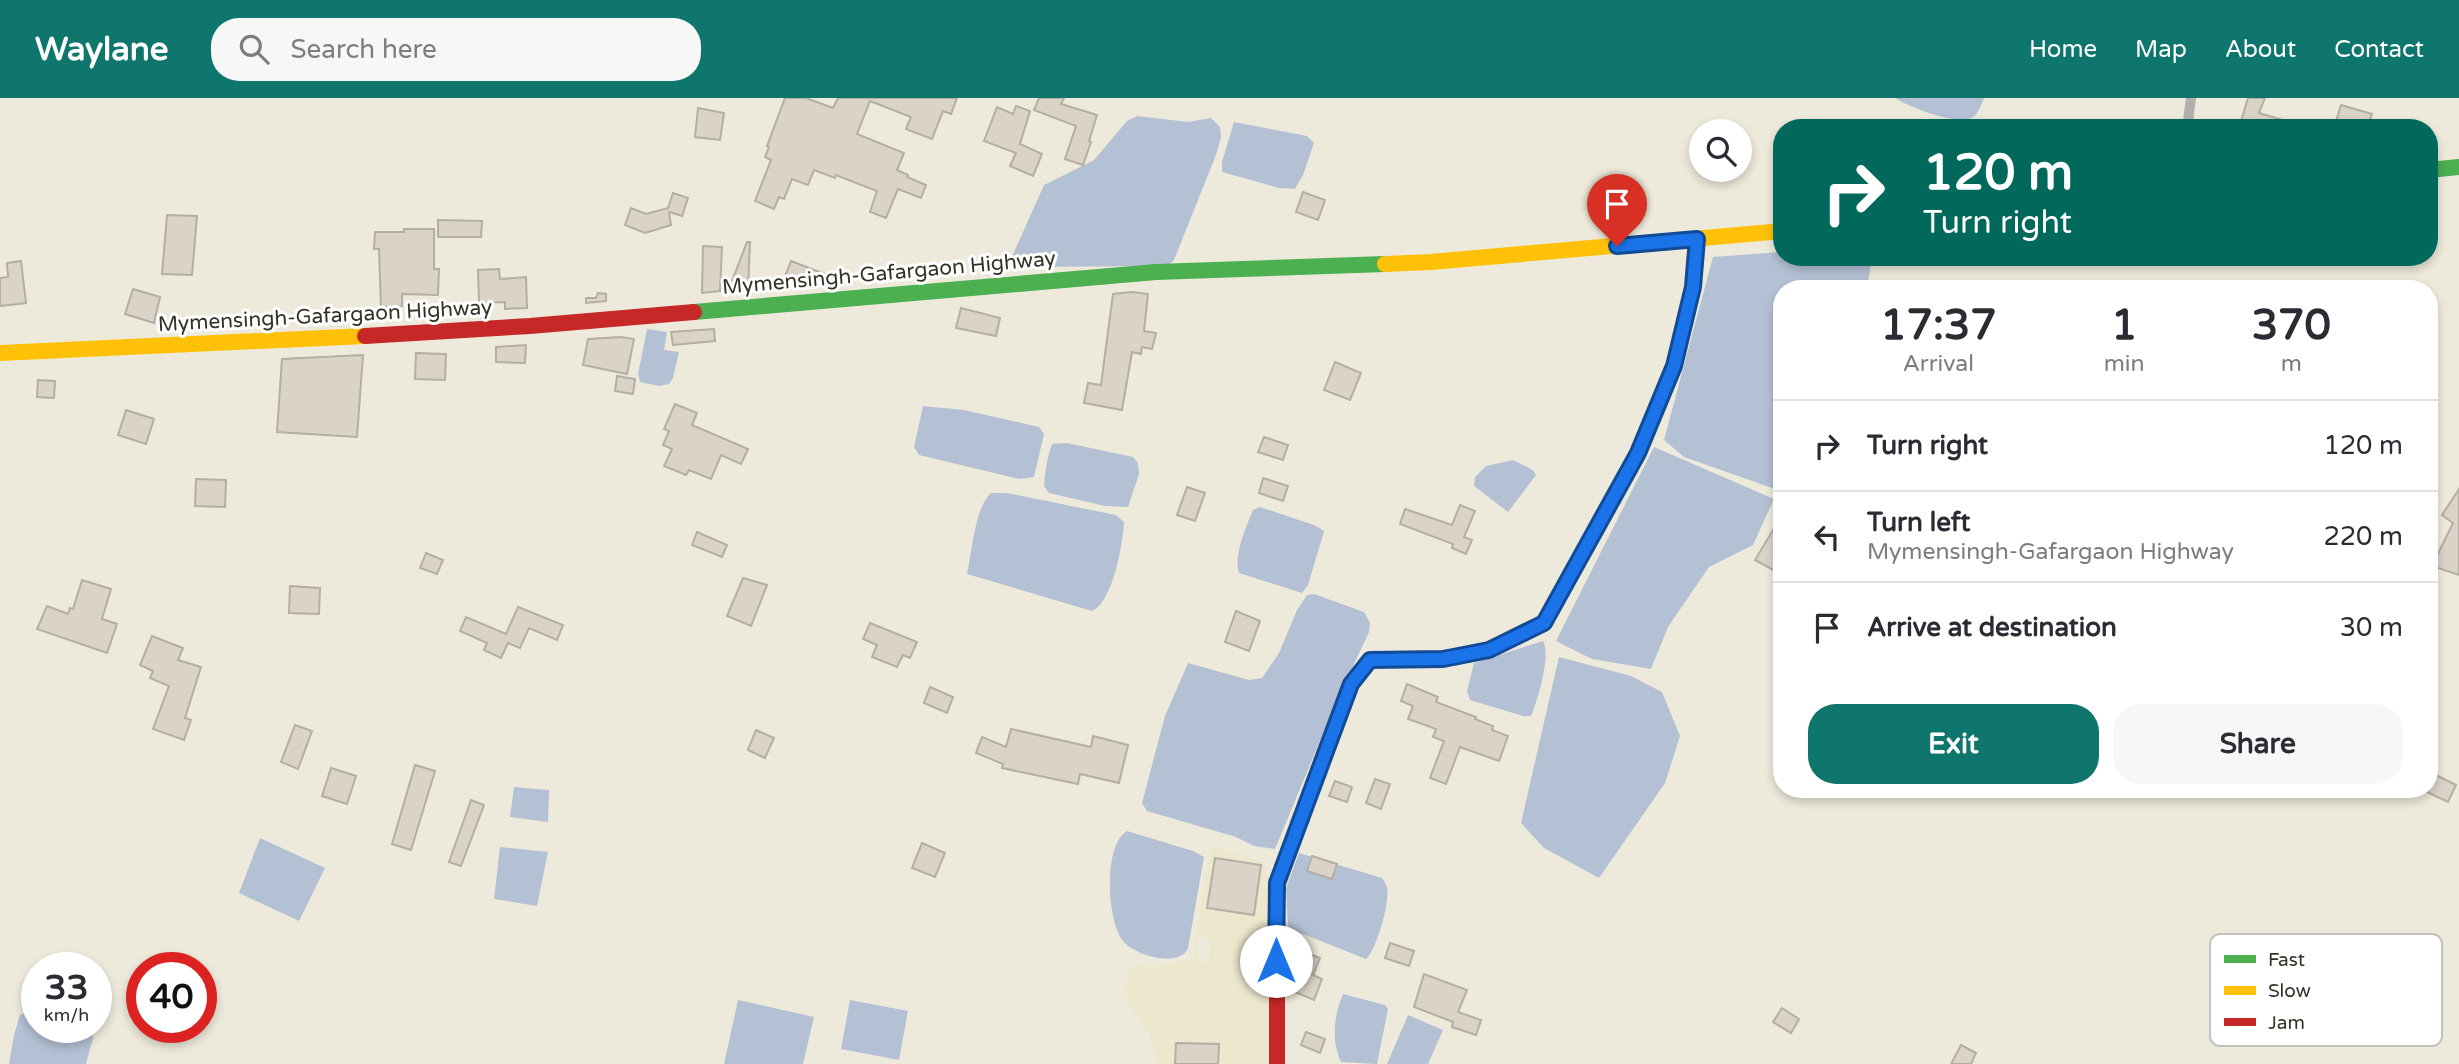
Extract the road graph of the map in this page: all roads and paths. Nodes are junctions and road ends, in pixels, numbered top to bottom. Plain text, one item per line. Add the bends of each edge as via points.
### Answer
1 (2192, 98) edge
2 (2188, 119) edge
3 (2459, 167) edge
4 (2438, 169) edge
5 (1773, 232) edge
6 (1697, 239) junction
7 (0, 353) edge
8 (1277, 1064) edge

1 - 2 lane
3 - 4 main road
5 - 6 main road, Mymensingh-Gafargaon Highway
6 - 7 main road, Mymensingh-Gafargaon Highway via 1431,262 1156,272 530,326
6 - 8 main road via 1693,287 1674,366 1638,453 1544,623 1489,650 1443,659 1370,660 1351,684 1277,883

